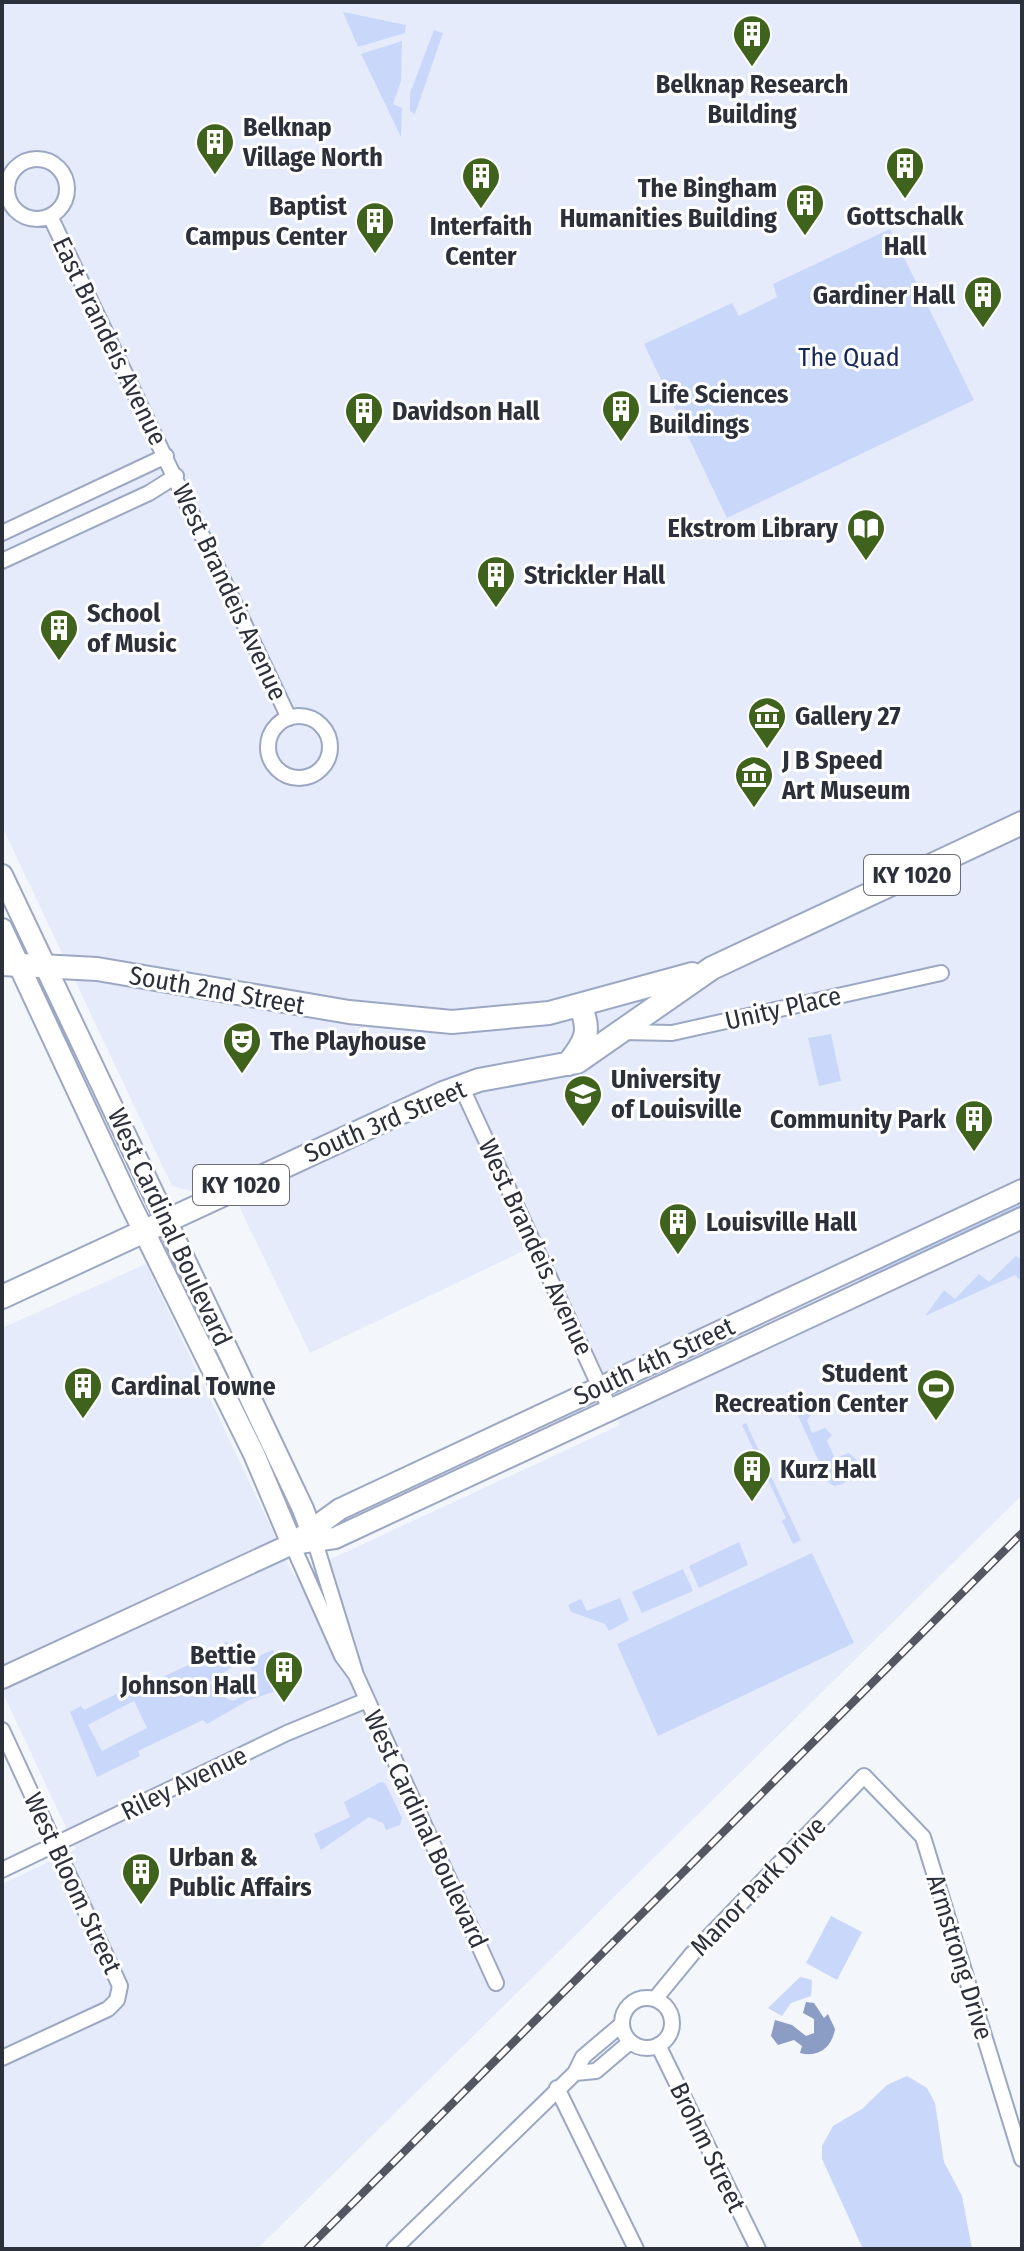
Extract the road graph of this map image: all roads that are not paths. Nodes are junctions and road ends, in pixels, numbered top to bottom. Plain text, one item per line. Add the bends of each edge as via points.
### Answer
1 (50, 216) junction
2 (171, 466) junction
3 (2, 533) edge
4 (2, 561) edge
5 (289, 718) junction
6 (1022, 823) edge
7 (2, 875) edge
8 (2, 929) edge
9 (43, 963) junction
10 (11, 964) edge
11 (712, 968) junction
12 (941, 973) dead end
13 (580, 1006) junction
14 (624, 1032) junction
15 (568, 1065) junction
16 (461, 1086) junction
17 (1022, 1190) edge
18 (1022, 1218) edge
19 (167, 1219) junction
20 (144, 1230) junction
21 (2, 1297) edge
22 (600, 1387) junction
23 (610, 1409) junction
24 (313, 1535) junction
25 (292, 1544) junction
26 (356, 1675) junction
27 (2, 1678) edge
28 (367, 1700) junction
29 (2, 1730) edge
30 (864, 1776) joint
31 (56, 1845) junction
32 (2, 1870) edge
33 (496, 1983) dead end
34 (655, 1999) junction
35 (622, 2024) junction
36 (630, 2042) junction
37 (658, 2045) junction
38 (2, 2058) edge
39 (575, 2073) junction
40 (557, 2088) junction
41 (1022, 2159) edge
42 (394, 2249) edge
43 (636, 2249) edge
44 (758, 2249) edge

1 - 1 street via 66,194 63,176 51,162 22,163 9,177 11,204 24,216
1 - 2 street, East Brandeis Avenue
2 - 3 street
2 - 4 street via 149,493
2 - 5 street, West Brandeis Avenue
5 - 5 street via 274,728 269,755 279,771 309,776 326,764 328,735 308,717
6 - 11 main road, South 3rd Street / KY 1020
7 - 9 main road, West Cardinal Boulevard
8 - 10 main road, West Cardinal Boulevard
9 - 10 main road, South 2nd Street / KY 1020
9 - 13 main road, South 2nd Street / KY 1020 via 392,1018 513,1019
9 - 19 main road, West Cardinal Boulevard
10 - 20 main road, West Cardinal Boulevard
11 - 13 main road, South 2nd Street / KY 1020
11 - 14 main road, South 3rd Street / KY 1020
12 - 14 street, Unity Place via 672,1033
13 - 15 main road via 587,1035
14 - 15 main road, South 3rd Street / KY 1020
15 - 16 main road, South 3rd Street / KY 1020
16 - 19 main road, South 3rd Street / KY 1020
16 - 22 street, West Brandeis Avenue
17 - 22 main road, South 4th Street
18 - 23 main road, South 4th Street
19 - 20 main road, South 3rd Street / KY 1020
19 - 24 main road, West Cardinal Boulevard
20 - 21 main road, South 3rd Street / KY 1020
20 - 25 main road, West Cardinal Boulevard
22 - 23 street, West Brandeis Avenue
22 - 24 main road, South 4th Street via 340,1509
23 - 24 main road, South 4th Street via 335,1538
24 - 25 main road, South 4th Street
24 - 26 street, West Cardinal Boulevard
25 - 26 street, West Cardinal Boulevard via 342,1656
25 - 27 main road, South 4th Street
26 - 28 street, West Cardinal Boulevard
28 - 31 street, Riley Avenue
28 - 33 street, West Cardinal Boulevard
29 - 31 street, West Bloom Street
30 - 34 street, Manor Park Drive
30 - 41 street, Armstrong Drive via 923,1837
31 - 32 street, Riley Avenue
31 - 38 street, West Bloom Street via 117,1972 119,1993 108,2009
34 - 35 street, Manor Park Drive via 635,2000
34 - 37 street via 672,2021 671,2031
35 - 36 street
35 - 39 street, Manor Park Drive via 583,2057
36 - 37 street via 648,2048
36 - 39 street, Manor Park Drive via 596,2071
37 - 44 street, Brohm Street
39 - 40 street, Manor Park Drive
40 - 42 street, Manor Park Drive
40 - 43 street

